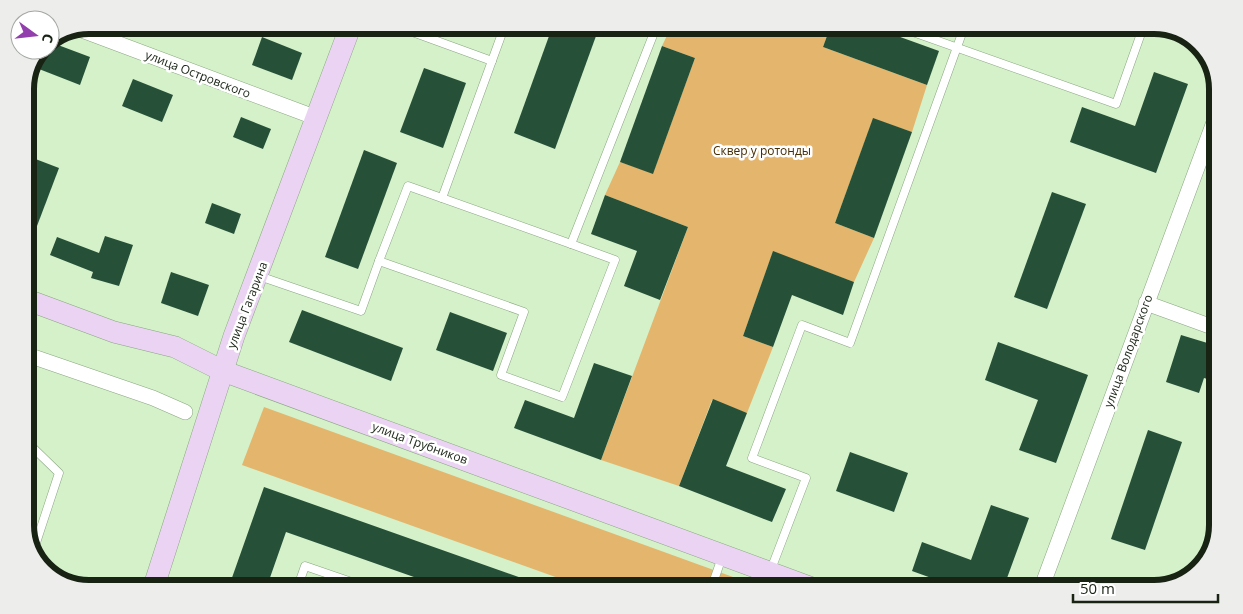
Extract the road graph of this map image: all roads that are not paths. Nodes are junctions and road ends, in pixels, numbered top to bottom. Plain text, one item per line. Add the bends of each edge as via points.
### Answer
1 (92, 34) edge
2 (348, 34) edge
3 (418, 34) edge
4 (502, 34) edge
5 (653, 34) edge
6 (918, 34) edge
7 (962, 34) edge
8 (1141, 34) edge
9 (957, 48) junction
10 (492, 61) junction
11 (317, 118) junction
12 (1209, 138) edge
13 (442, 198) junction
14 (571, 244) junction
15 (379, 261) junction
16 (258, 276) junction
17 (34, 302) edge
18 (1146, 303) junction
19 (1209, 326) edge
20 (34, 357) edge
21 (223, 371) junction
22 (185, 412) dead end
23 (34, 449) edge
24 (37, 541) edge
25 (723, 556) junction
26 (769, 572) junction
27 (156, 580) edge
28 (300, 580) edge
29 (346, 580) edge
30 (715, 580) edge
31 (791, 580) edge
32 (1044, 580) edge

1 - 11 street, улица Островского
2 - 11 street, улица Гагарина
3 - 10 lane
4 - 10 lane
5 - 14 lane
6 - 9 lane
7 - 9 lane
8 - 9 lane via 1116,104
9 - 26 lane via 850,343 802,325 752,458 806,478
10 - 13 lane
11 - 16 street, улица Гагарина
12 - 18 street, улица Володарского
13 - 14 lane
13 - 15 lane via 408,186
14 - 15 lane via 615,260 562,397 501,376 524,312
15 - 16 lane via 361,311
16 - 21 street, улица Гагарина
17 - 21 street, улица Трубников via 114,332 175,347
18 - 19 street
18 - 32 street, улица Володарского
20 - 22 street
21 - 25 street, улица Трубников
21 - 27 street, улица Гагарина
23 - 24 lane via 59,473
25 - 26 street, улица Трубников
25 - 30 lane
26 - 31 street, улица Трубников
28 - 29 lane via 305,566

